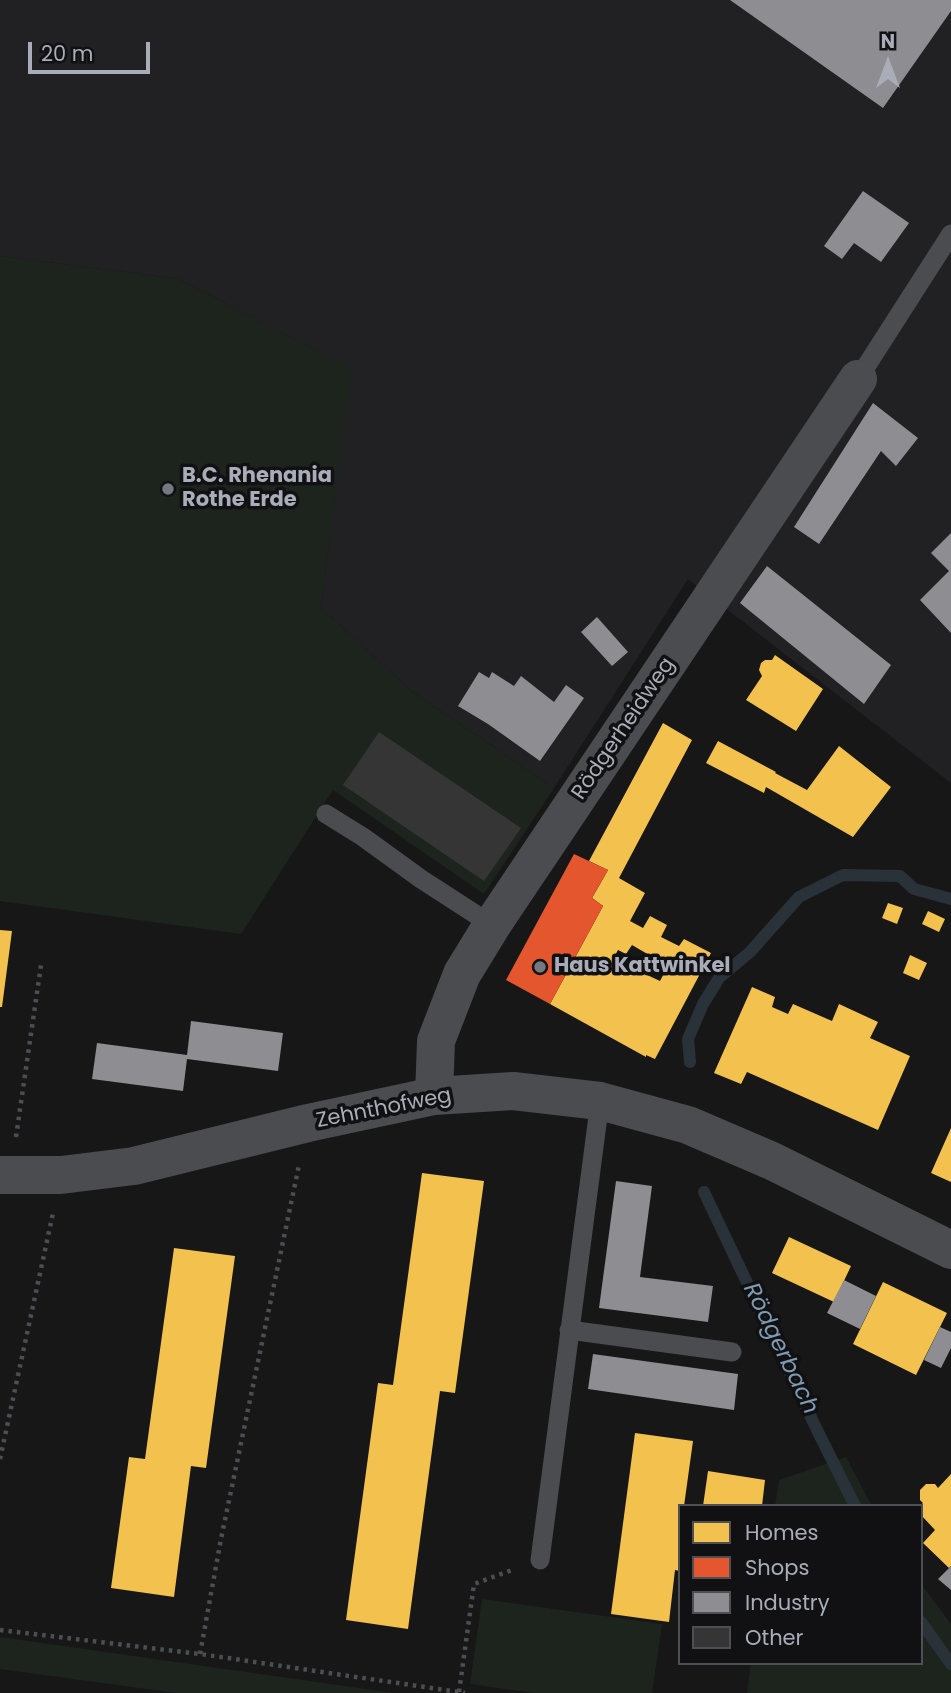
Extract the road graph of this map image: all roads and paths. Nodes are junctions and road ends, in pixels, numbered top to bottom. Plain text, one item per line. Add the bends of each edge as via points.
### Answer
1 (951, 234) edge
2 (858, 379) joint
3 (326, 814) dead end
4 (492, 925) junction
5 (41, 965) dead end
6 (434, 1096) junction
7 (600, 1101) junction
8 (308, 1123) junction
9 (61, 1175) junction
10 (5, 1176) edge
11 (951, 1251) edge
12 (569, 1330) junction
13 (732, 1352) dead end
14 (0, 1459) edge
15 (540, 1560) joint
16 (0, 1630) edge
17 (200, 1654) junction
18 (458, 1692) edge
19 (465, 1693) edge

1 - 2 lane
2 - 4 street, Rödgerheidweg
3 - 4 lane
4 - 6 street, Rödgerheidweg via 463,974 436,1041
5 - 10 path
6 - 7 street, Zehnthofweg via 513,1091
6 - 8 street, Zehnthofweg
7 - 11 street, Zehnthofweg via 688,1125 772,1161
7 - 12 lane
8 - 9 street, Zehnthofweg via 134,1166
8 - 17 path
9 - 10 street, Zehnthofweg
9 - 14 path
12 - 13 lane
12 - 15 lane
15 - 18 path via 474,1584
16 - 17 path
17 - 18 path
18 - 19 path

